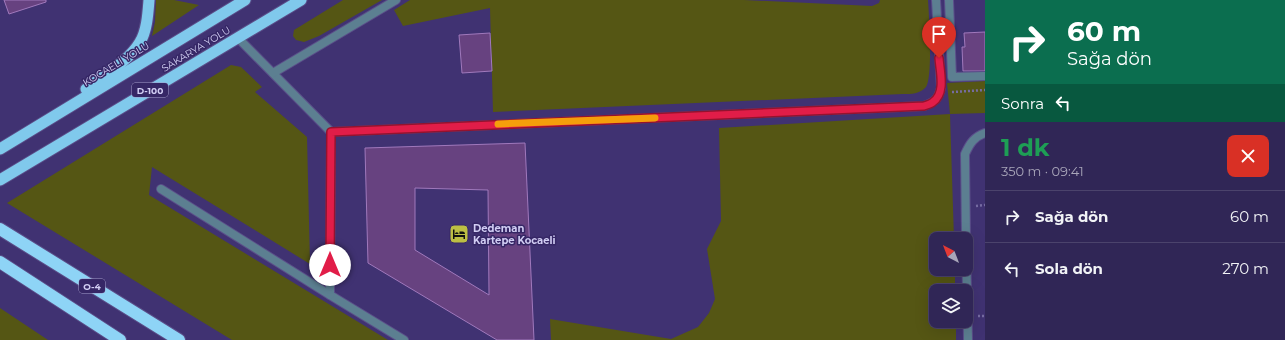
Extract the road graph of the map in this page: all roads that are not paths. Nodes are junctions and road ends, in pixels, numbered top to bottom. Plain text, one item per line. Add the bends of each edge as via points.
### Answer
1 (149, 0) edge
2 (245, 0) edge
3 (301, 0) edge
4 (396, 0) edge
5 (936, 0) edge
6 (949, 0) edge
7 (238, 38) junction
8 (273, 73) junction
9 (985, 76) edge
10 (331, 132) junction
11 (26, 133) junction
12 (985, 133) edge
13 (0, 149) edge
14 (0, 180) edge
15 (161, 189) dead end
16 (3, 231) edge
17 (966, 232) edge
18 (0, 262) edge
19 (967, 276) edge
20 (33, 283) junction
21 (330, 295) junction
22 (110, 340) edge
23 (120, 340) edge
24 (179, 340) edge
25 (404, 340) edge
26 (968, 340) edge

1 - 11 highway via 141,42 131,54
2 - 11 highway, KOCAELİ YOLU / D-100
3 - 7 highway, SAKARYA YOLU / D-100
4 - 8 street
5 - 10 street via 941,88 933,103 924,106
6 - 9 street via 952,77
7 - 8 street
7 - 14 highway, SAKARYA YOLU / D-100
8 - 10 street
10 - 21 street
11 - 13 highway, KOCAELİ YOLU / D-100
12 - 17 street via 977,135 965,154
15 - 21 street
16 - 24 highway, O-4
18 - 20 highway
19 - 26 street
20 - 22 highway
20 - 23 highway
21 - 25 street

